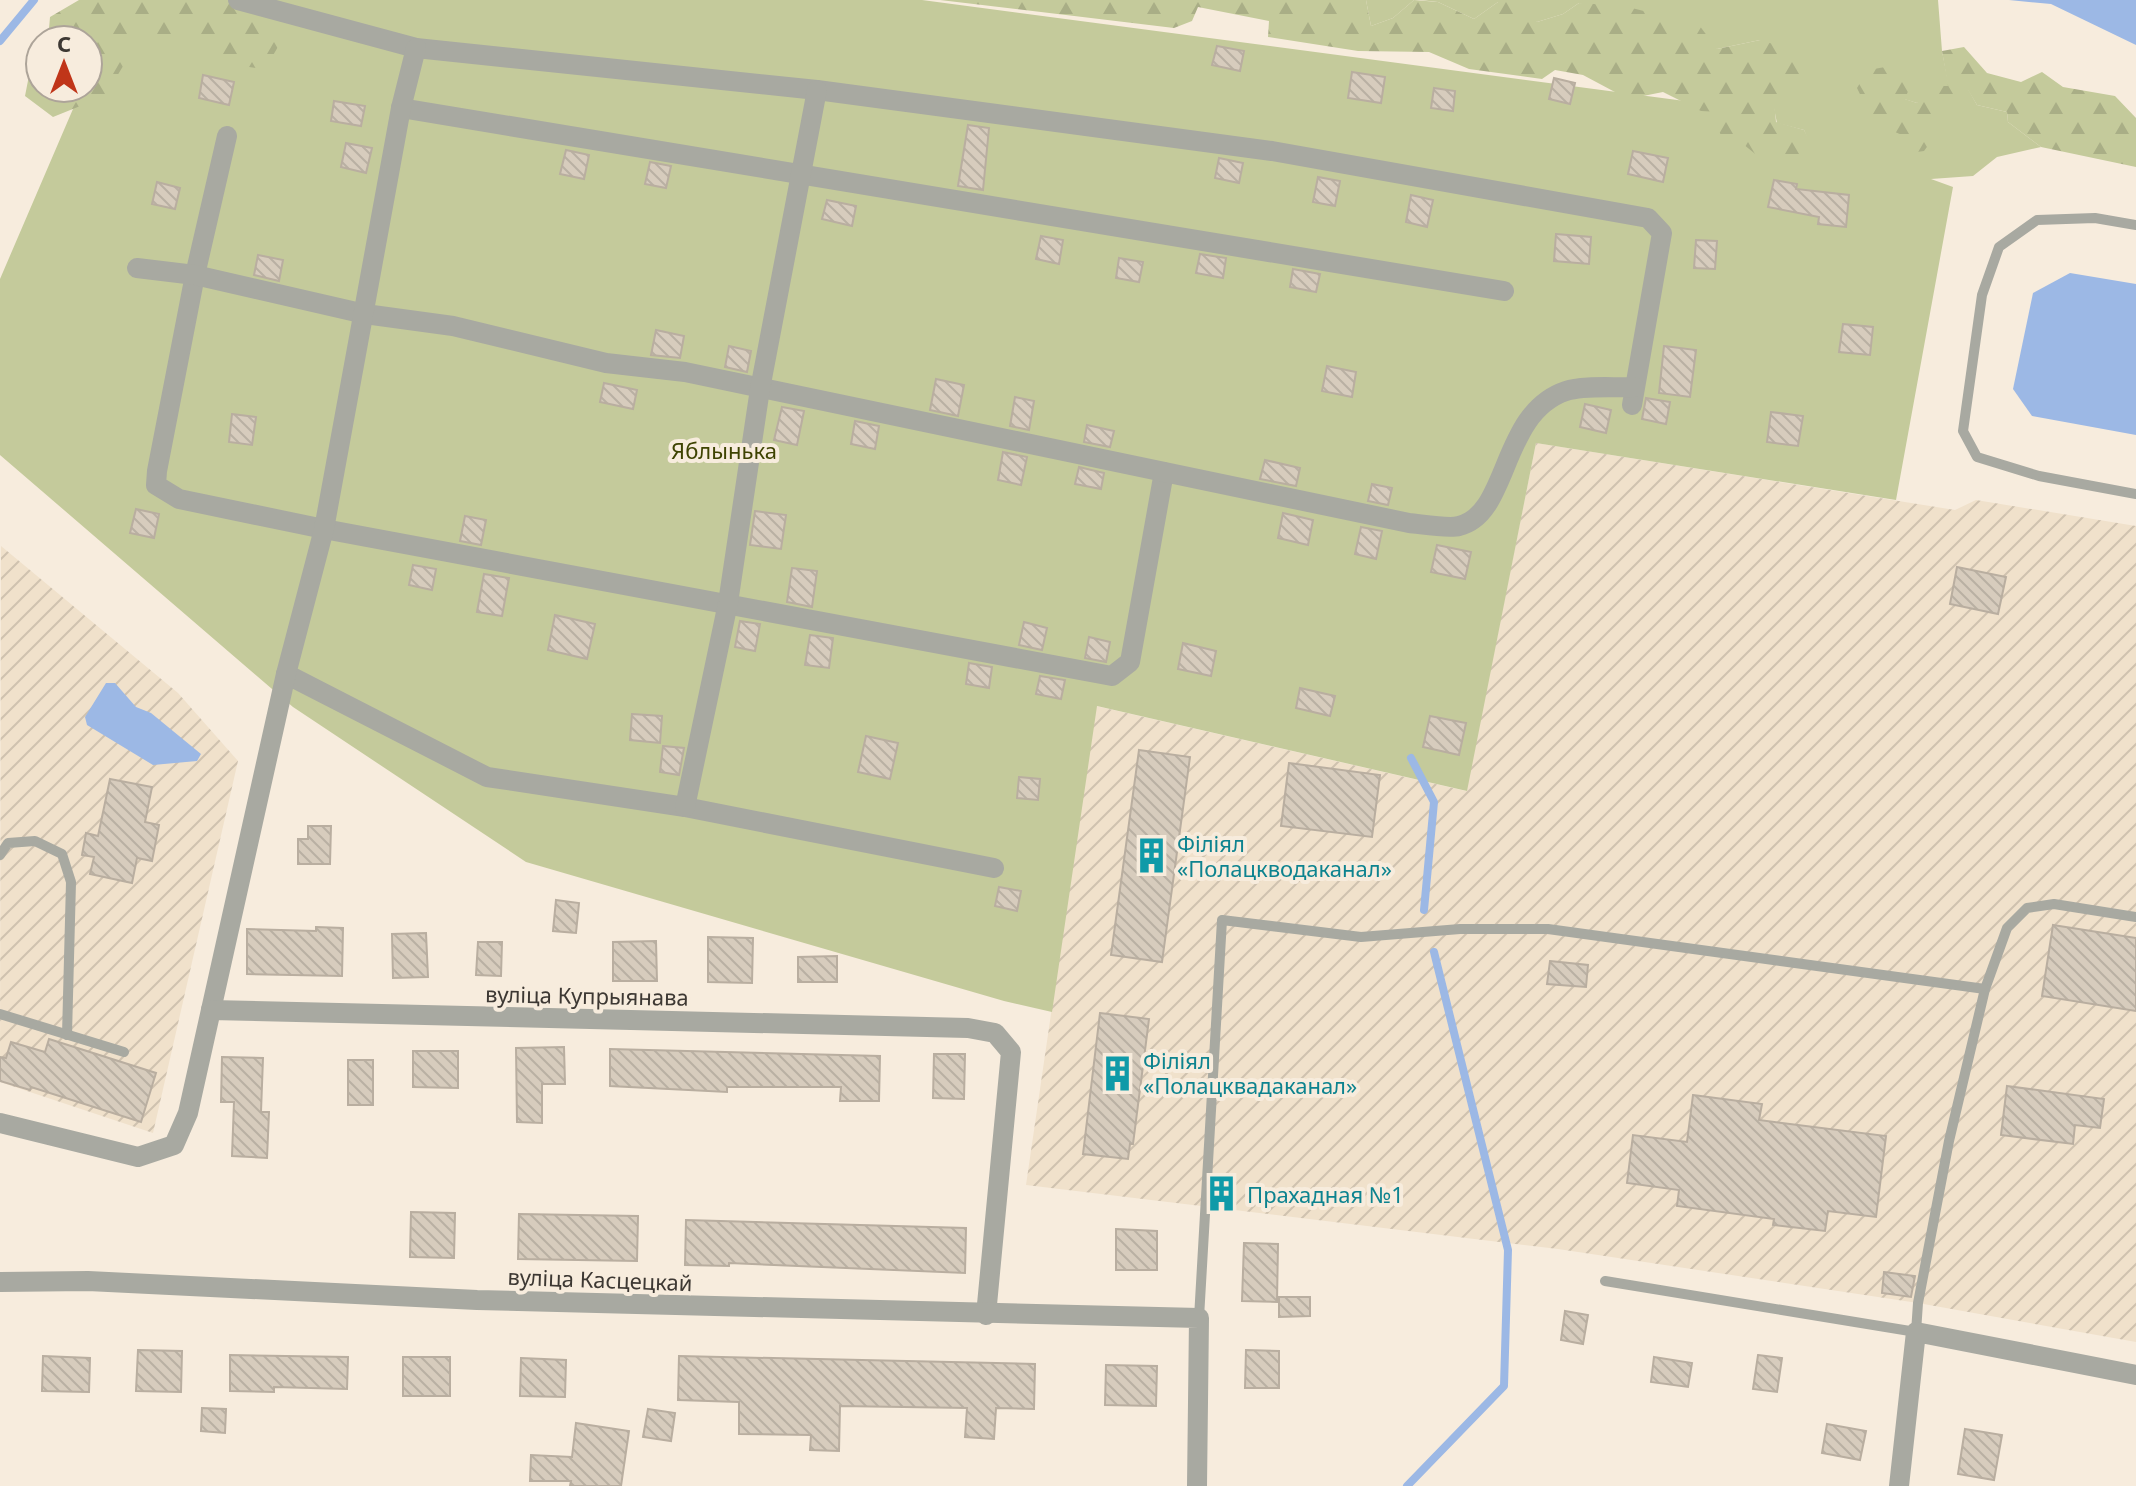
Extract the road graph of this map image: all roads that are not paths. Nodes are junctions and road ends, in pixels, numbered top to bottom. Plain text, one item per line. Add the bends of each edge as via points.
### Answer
1 (238, 0) edge
2 (416, 48) junction
3 (817, 90) junction
4 (401, 108) junction
5 (227, 136) dead end
6 (801, 176) junction
7 (2136, 225) edge
8 (137, 268) dead end
9 (195, 275) junction
10 (1504, 291) dead end
11 (365, 314) junction
12 (760, 389) junction
13 (1164, 472) junction
14 (2136, 494) edge
15 (324, 529) junction
16 (728, 603) junction
17 (286, 674) junction
18 (685, 807) junction
19 (0, 855) edge
20 (994, 868) dead end
21 (2136, 917) edge
22 (1985, 989) junction
23 (211, 1010) junction
24 (0, 1014) edge
25 (67, 1035) junction
26 (124, 1052) dead end
27 (0, 1123) edge
28 (1605, 1281) dead end
29 (0, 1282) edge
30 (986, 1315) junction
31 (1199, 1318) junction
32 (1916, 1332) junction
33 (2136, 1375) edge
34 (1197, 1486) edge
35 (1899, 1486) edge

1 - 2 street
2 - 3 street
2 - 4 street
3 - 6 street
3 - 13 street via 1272,151 1648,218 1662,233 1633,396 1568,390 1540,404 1525,421 1484,511 1458,527 1409,523
4 - 6 street
4 - 11 street
5 - 9 street
6 - 10 street
6 - 12 street
7 - 14 lane via 2095,218 2037,220 1999,247 1982,295 1963,431 1977,457 2039,476
8 - 9 street
9 - 11 street
9 - 15 street via 156,485 179,499
11 - 12 street via 453,326 606,363 685,372
11 - 15 street
12 - 13 street
12 - 16 street
13 - 16 street via 1130,662 1112,676
15 - 16 street
15 - 17 street
16 - 18 street
17 - 18 street via 487,777
17 - 23 street
18 - 20 street
19 - 25 lane via 8,843 35,841 62,854 71,882
21 - 22 lane via 2054,904 2027,908 2007,928
22 - 31 lane via 1548,929 1361,937 1222,920
22 - 32 lane via 1949,1141
23 - 27 street via 188,1113 174,1145 138,1157
23 - 30 street, вуліца Купрыянава via 968,1028 995,1033 1011,1052
24 - 25 lane
25 - 26 lane
28 - 32 lane
29 - 30 street, вуліца Касцецкай
30 - 31 street, вуліца Касцецкай
31 - 34 street
32 - 33 street
32 - 35 street

